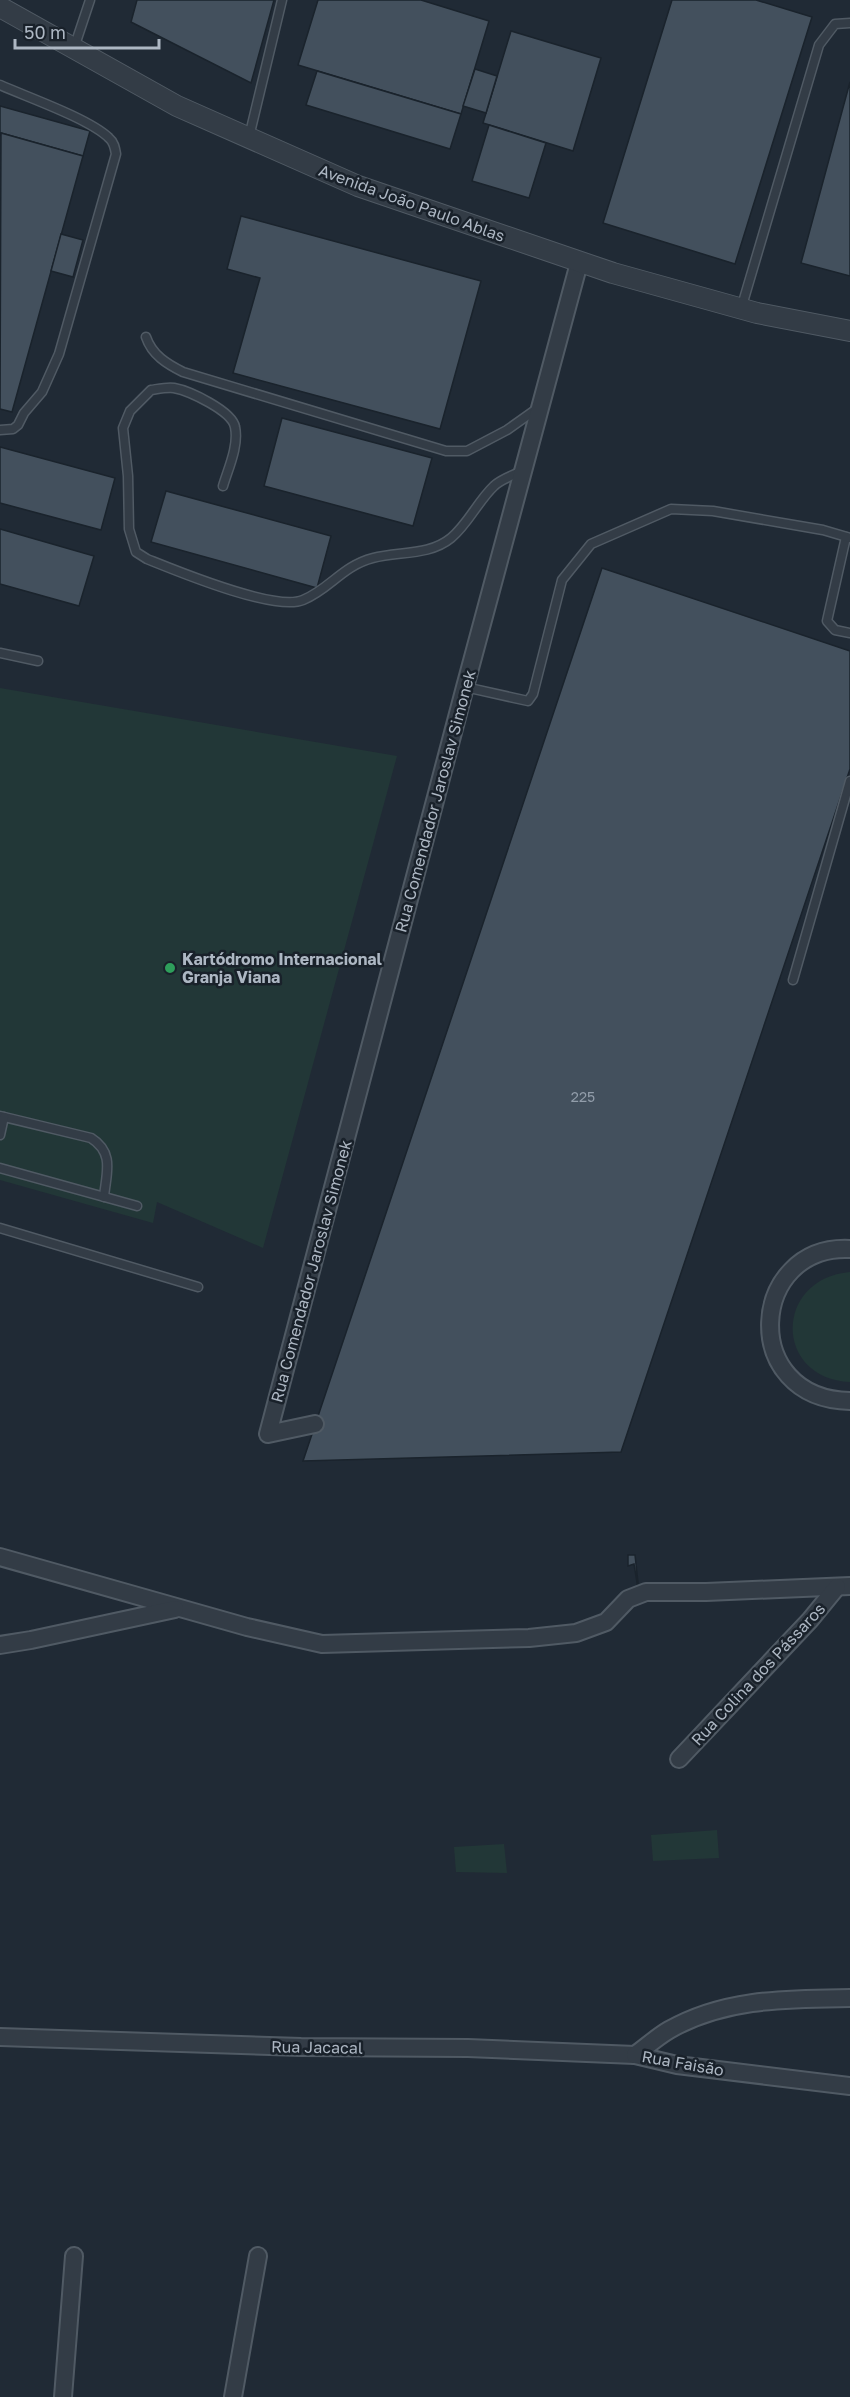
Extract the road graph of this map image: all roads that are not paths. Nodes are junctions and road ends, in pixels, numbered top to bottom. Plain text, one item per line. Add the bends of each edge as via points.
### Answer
1 (90, 0) edge
2 (282, 0) edge
3 (0, 7) edge
4 (850, 23) edge
5 (74, 49) junction
6 (0, 85) edge
7 (249, 138) junction
8 (579, 263) junction
9 (741, 309) junction
10 (850, 331) edge
11 (146, 337) dead end
12 (540, 406) junction
13 (0, 430) edge
14 (523, 471) junction
15 (223, 486) dead end
16 (848, 537) edge
17 (850, 633) edge
18 (0, 653) edge
19 (38, 661) dead end
20 (465, 687) junction
21 (850, 781) edge
22 (793, 980) dead end
23 (2, 1116) edge
24 (0, 1134) edge
25 (0, 1168) edge
26 (104, 1197) junction
27 (137, 1206) dead end
28 (0, 1228) edge
29 (850, 1249) edge
30 (198, 1287) dead end
31 (850, 1401) edge
32 (315, 1424) dead end
33 (0, 1557) edge
34 (844, 1586) edge
35 (179, 1608) junction
36 (0, 1645) edge
37 (679, 1759) dead end
38 (850, 1998) edge
39 (0, 2037) edge
40 (635, 2055) junction
41 (850, 2086) edge
42 (74, 2256) dead end
43 (258, 2256) dead end
44 (63, 2397) edge
45 (233, 2397) edge

1 - 5 lane
2 - 7 lane
3 - 5 street, Avenida João Paulo Ablas
4 - 9 lane via 835,24 819,45
5 - 7 street, Avenida João Paulo Ablas via 177,106
6 - 13 lane via 105,134 116,154 49,379 18,425
7 - 8 street, Avenida João Paulo Ablas via 358,186
8 - 9 street, Avenida João Paulo Ablas
8 - 12 street, Rua Comendador Jaroslav Simonek
9 - 10 street, Avenida João Paulo Ablas
11 - 12 lane via 150,348 183,372 446,451 467,451 507,430
12 - 14 street, Rua Comendador Jaroslav Simonek
14 - 15 lane via 496,484 452,537 434,550 372,558 348,567 315,594 301,601 285,602 230,589 136,552 129,529 123,428 130,411 151,390 175,388 229,415 235,426 235,443
14 - 20 street, Rua Comendador Jaroslav Simonek
16 - 17 lane via 827,621 835,630
16 - 20 lane via 713,511 671,509 591,544 562,580 533,694 528,700
18 - 19 lane
20 - 32 street, Rua Comendador Jaroslav Simonek via 268,1434
21 - 22 lane
23 - 24 lane
23 - 26 lane via 91,1138 102,1145 108,1168
25 - 26 lane
26 - 27 lane
28 - 30 lane
29 - 31 street via 822,1252 800,1264 782,1282 772,1305 769,1330 774,1355 788,1376 807,1392 831,1401
33 - 35 street
34 - 35 street via 646,1592 628,1599 606,1622 593,1628 518,1638 322,1644
34 - 37 street, Rua Colina dos Pássaros
35 - 36 street
38 - 40 street, Rua Faisão via 738,2004 668,2030
39 - 40 street, Rua Jacacal
40 - 41 street, Rua Faisão via 677,2065
42 - 44 street
43 - 45 street

